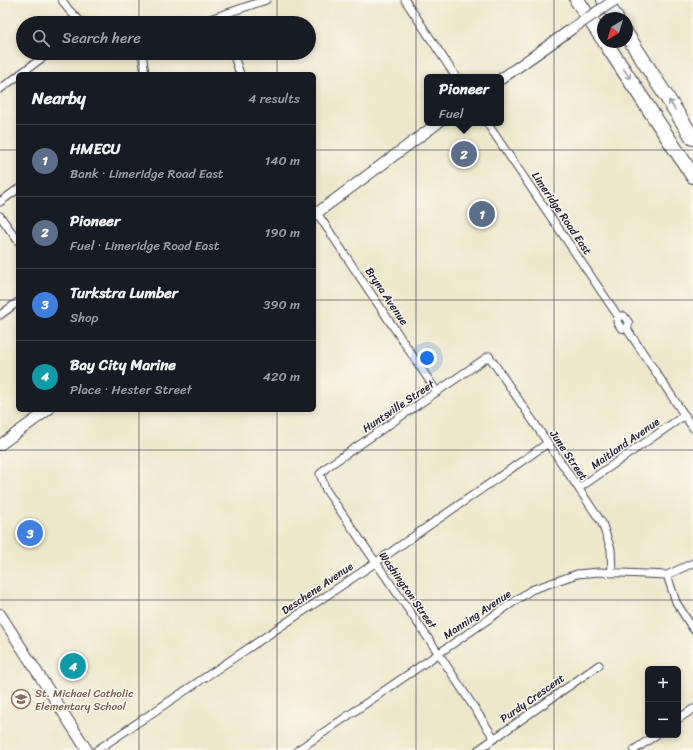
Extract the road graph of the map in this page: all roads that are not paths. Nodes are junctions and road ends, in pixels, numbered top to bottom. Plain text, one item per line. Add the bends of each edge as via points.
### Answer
1 (62, 0) edge
2 (266, 0) edge
3 (405, 0) edge
4 (576, 0) edge
5 (604, 0) edge
6 (615, 0) edge
7 (612, 12) edge
8 (75, 16) edge
9 (230, 16) edge
10 (597, 30) edge
11 (633, 45) edge
12 (609, 48) edge
13 (39, 60) edge
14 (143, 60) edge
15 (235, 60) edge
16 (23, 72) edge
17 (145, 72) edge
18 (239, 72) edge
19 (454, 74) edge
20 (16, 77) edge
21 (504, 77) edge
22 (0, 89) edge
23 (434, 126) edge
24 (489, 126) edge
25 (693, 138) edge
26 (693, 176) edge
27 (16, 190) edge
28 (0, 202) edge
29 (316, 214) edge
30 (0, 216) edge
31 (16, 238) edge
32 (16, 303) edge
33 (0, 315) edge
34 (489, 356) joint
35 (437, 392) junction
36 (45, 412) edge
37 (685, 415) junction
38 (693, 428) edge
39 (548, 443) junction
40 (0, 445) edge
41 (320, 474) joint
42 (579, 488) junction
43 (375, 562) junction
44 (693, 563) edge
45 (612, 573) junction
46 (667, 575) junction
47 (0, 614) edge
48 (693, 629) edge
49 (439, 654) junction
50 (599, 665) dead end
51 (693, 709) edge
52 (681, 717) edge
53 (494, 738) junction
54 (652, 738) edge
55 (87, 750) edge
56 (98, 750) edge
57 (298, 750) edge
58 (478, 750) edge
59 (634, 750) edge

1 - 8 street
2 - 9 street
3 - 19 street
4 - 10 highway
5 - 7 highway
6 - 21 main road, bridge
25 -> 11 highway
12 -> 26 highway
13 - 16 street
14 - 17 street
15 - 18 street
20 - 22 street
23 - 29 main road
24 - 37 street, Limeridge Road East via 618,316 617,322 621,328 627,329
27 - 28 street
29 - 35 street, Bryna Avenue
30 - 31 street
32 - 33 street
34 - 35 street, Huntsville Street
34 - 39 street, June Street
35 - 41 street, Huntsville Street via 326,467
36 - 40 main road
37 - 38 street, Limeridge Road East
37 - 42 street, Maitland Avenue
39 - 42 street, June Street
39 - 43 street, Deschene Avenue
41 - 43 street, Washington Street via 326,490
42 - 45 street, June Street via 605,530 611,549
43 - 49 street, Washington Street
43 - 56 street, Deschene Avenue
44 - 46 street, Manning Avenue
45 - 46 street, Manning Avenue
45 - 49 street, Manning Avenue via 577,574 531,590
46 - 48 street via 676,602
47 - 55 main road
49 - 53 street, Washington Street
49 - 57 street, Manning Avenue
50 - 53 street, Purdy Crescent
51 - 52 street
53 - 58 street, Purdy Crescent
54 - 59 street

